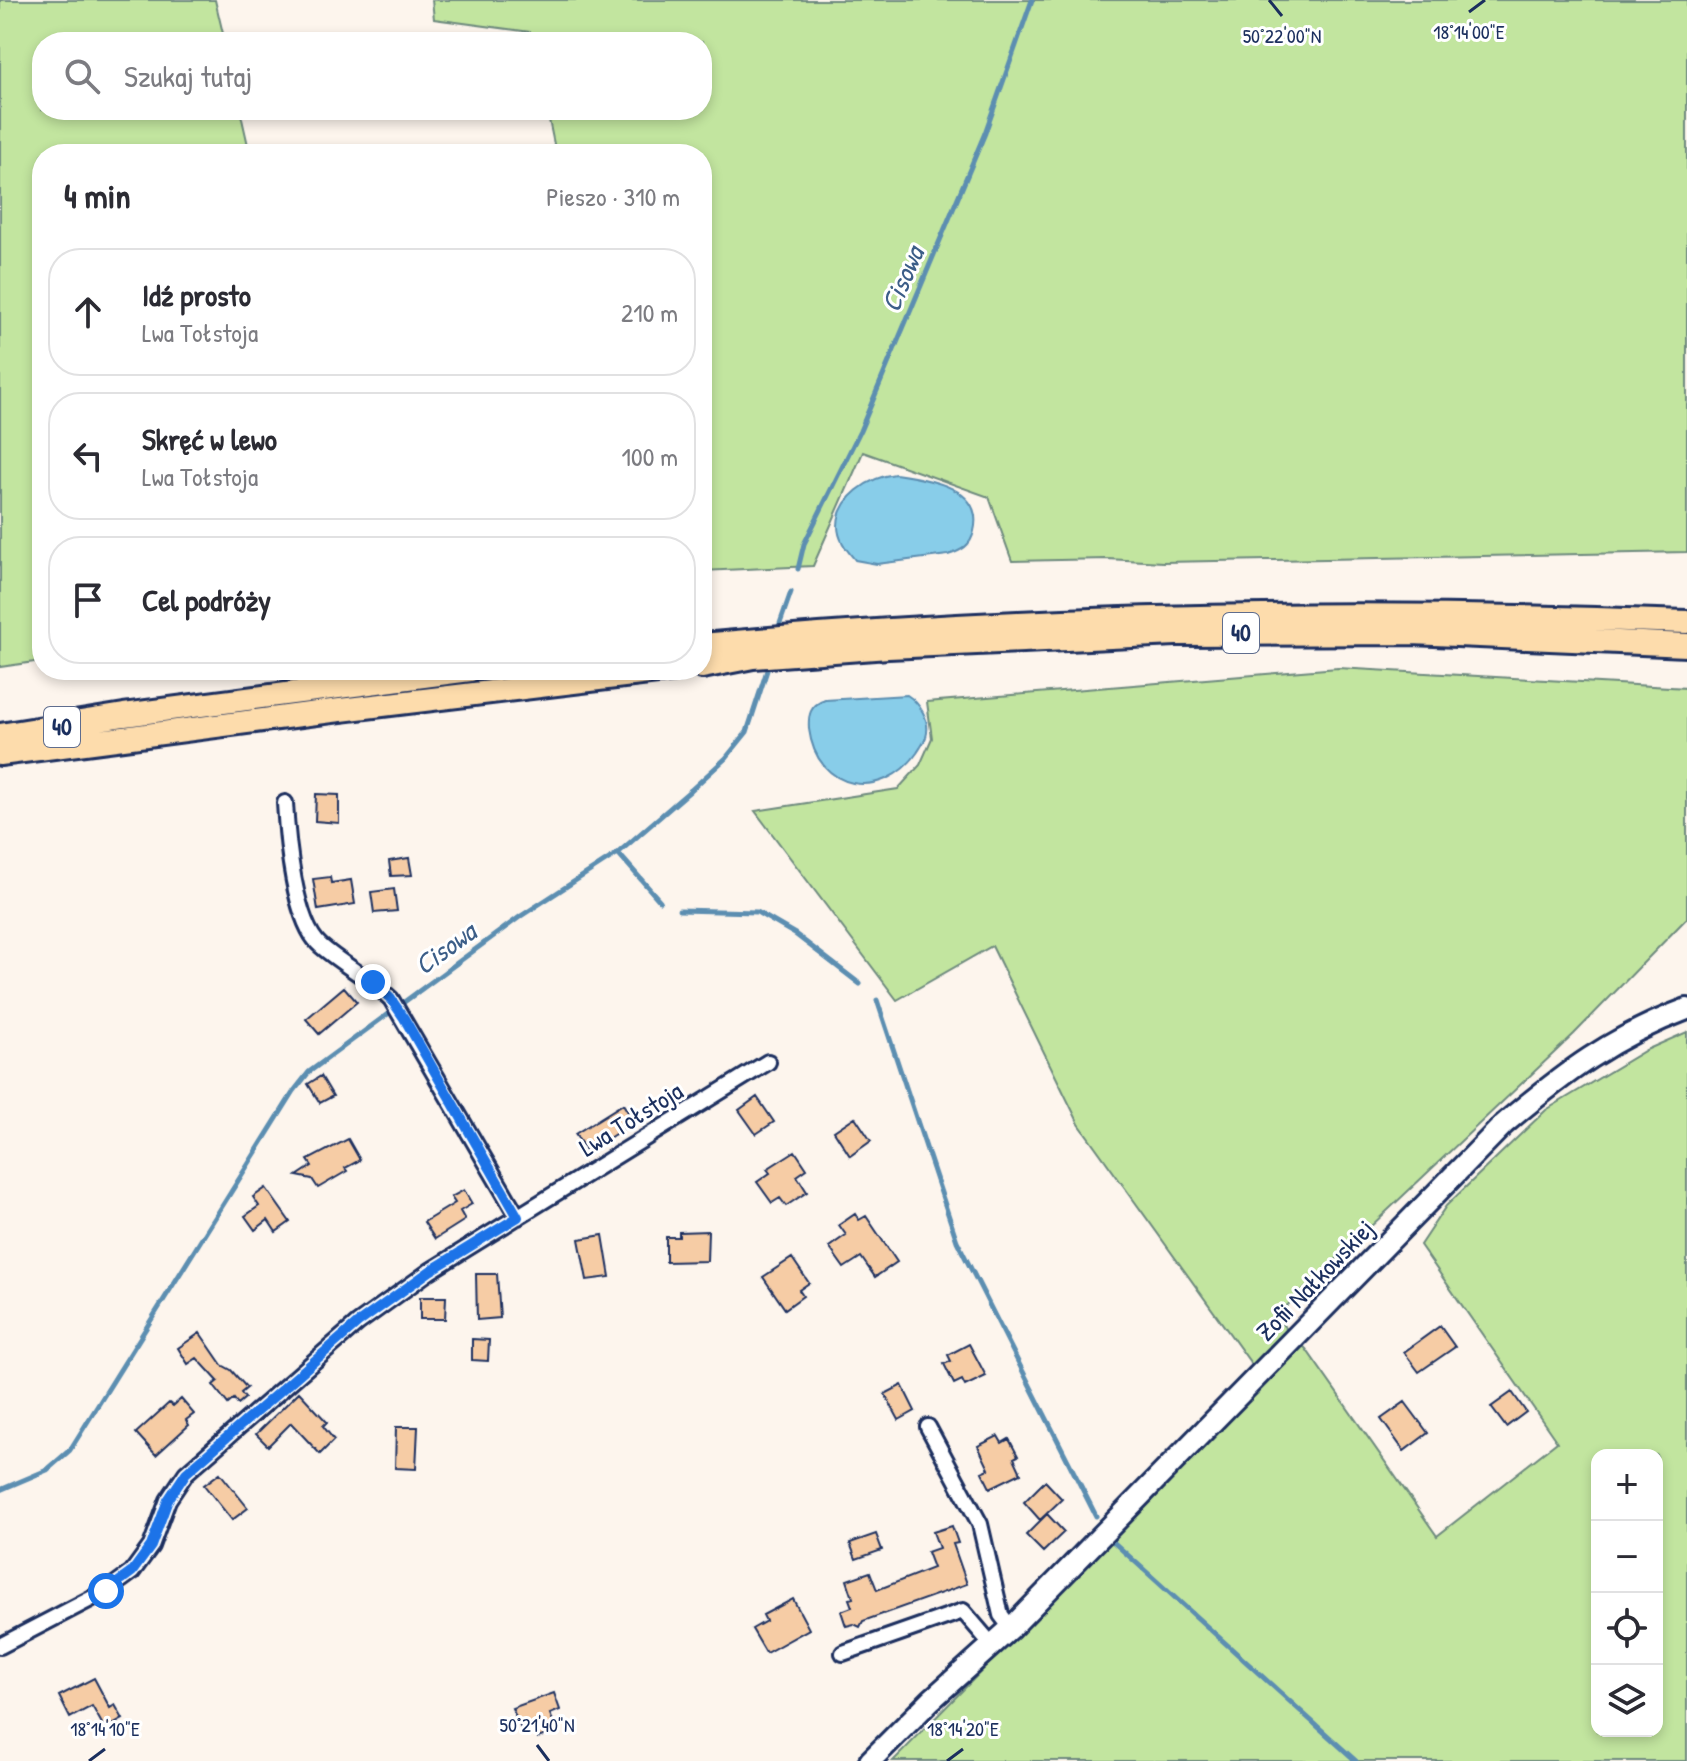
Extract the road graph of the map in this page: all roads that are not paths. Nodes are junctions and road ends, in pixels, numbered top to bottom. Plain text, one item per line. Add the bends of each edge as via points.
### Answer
1 (1687, 622) edge
2 (797, 645) junction
3 (1687, 645) edge
4 (712, 646) edge
5 (756, 648) junction
6 (712, 663) edge
7 (393, 680) edge
8 (590, 680) edge
9 (0, 735) edge
10 (0, 754) edge
11 (285, 803) dead end
12 (1687, 1009) edge
13 (768, 1062) dead end
14 (518, 1217) junction
15 (928, 1427) dead end
16 (1011, 1628) junction
17 (992, 1645) junction
18 (0, 1646) edge
19 (843, 1653) dead end
20 (870, 1761) edge

1 - 2 main road, 40 via 1309,615 1052,621
2 - 3 main road, 40 via 1254,633
2 - 5 main road, 40
4 - 5 main road, 40
5 - 6 main road, 40
7 - 9 main road, 40
8 - 10 main road, 40
11 - 14 street via 292,877 310,933 391,999
12 - 16 street, Zofii Nałkowskiej via 1615,1040 1550,1084 1504,1124
13 - 14 street, Lwa Tołstoja
14 - 18 street, Lwa Tołstoja via 358,1323 186,1473 168,1500 151,1546 132,1572
15 - 16 street via 980,1524 1001,1615
16 - 17 street, Zofii Nałkowskiej
17 - 19 street via 963,1611
17 - 20 street, Zofii Nałkowskiej

